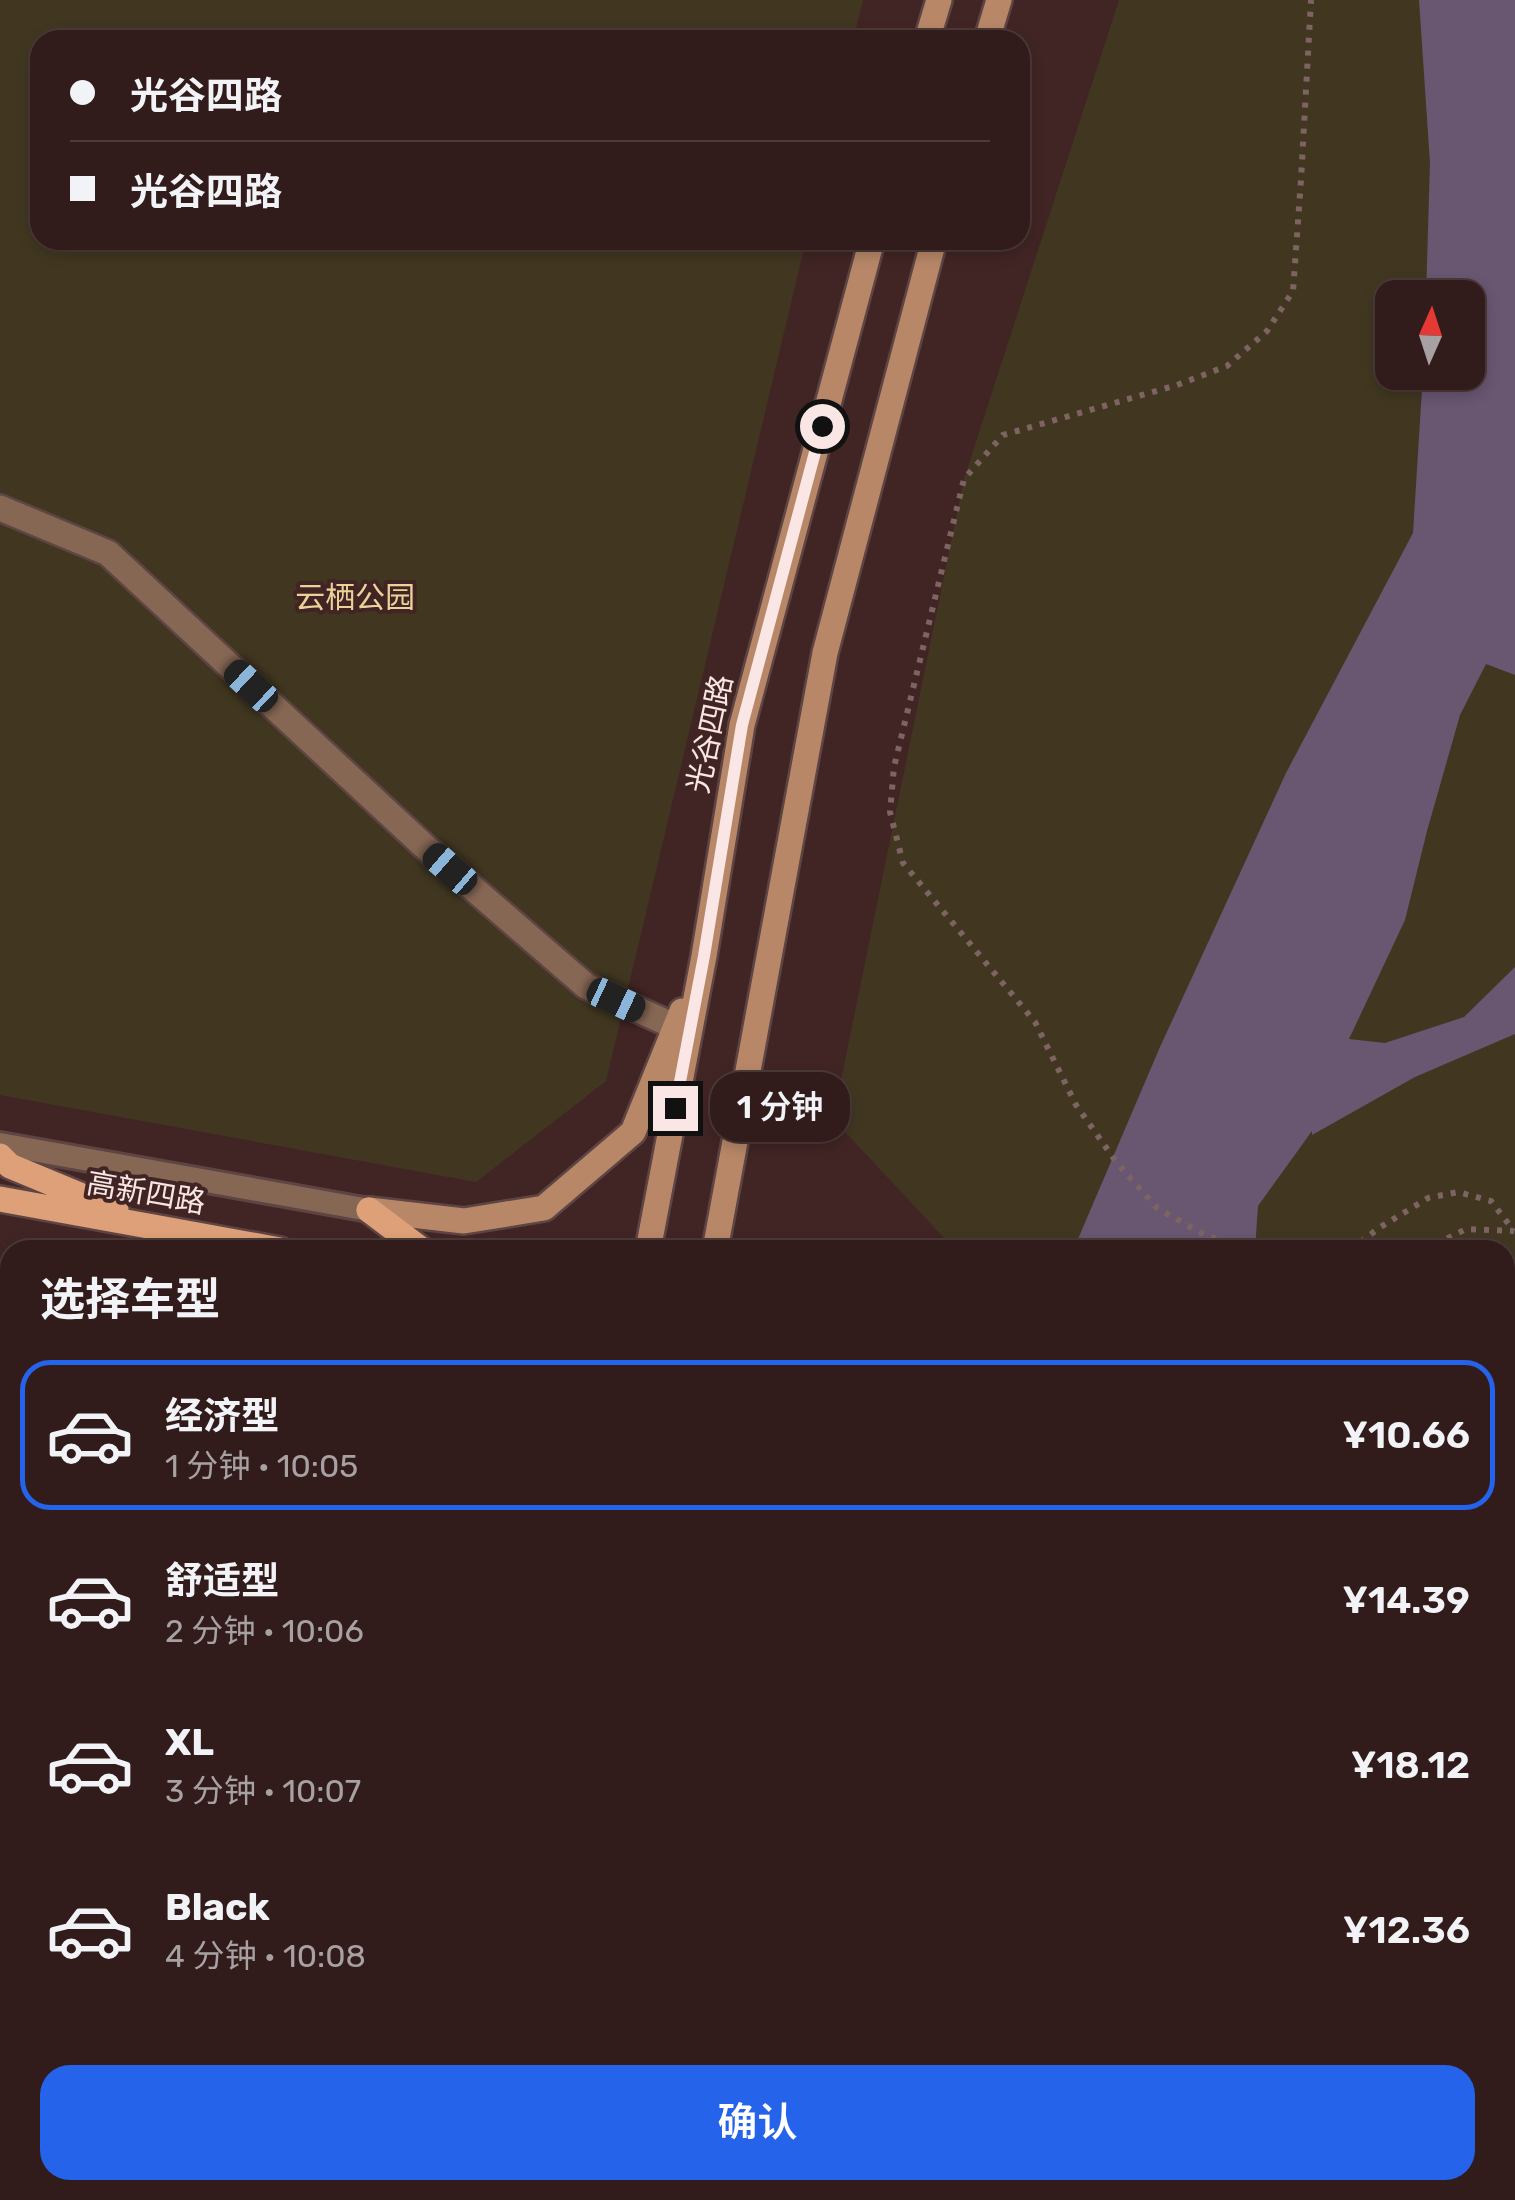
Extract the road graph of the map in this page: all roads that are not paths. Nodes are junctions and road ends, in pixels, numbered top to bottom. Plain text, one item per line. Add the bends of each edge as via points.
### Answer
1 (939, 0) edge
2 (999, 0) edge
3 (929, 30) edge
4 (990, 30) edge
5 (869, 250) edge
6 (931, 250) edge
7 (0, 508) edge
8 (704, 956) junction
9 (676, 1028) junction
10 (0, 1144) edge
11 (0, 1156) edge
12 (0, 1200) edge
13 (369, 1210) junction
14 (157, 1228) junction
15 (224, 1240) edge
16 (409, 1240) edge
17 (650, 1240) edge
18 (716, 1240) edge

1 - 3 main road
2 - 4 main road
5 - 8 main road, 光谷四路 via 742,725
6 - 18 main road via 825,654
7 - 9 street via 108,554 586,986
8 - 9 main road
8 - 17 main road, 光谷四路
9 - 13 main road via 633,1132 544,1208 464,1221
10 - 13 lane
11 - 14 main road
12 - 14 main road, 高新四路
13 - 16 main road
14 - 15 main road, 高新四路

